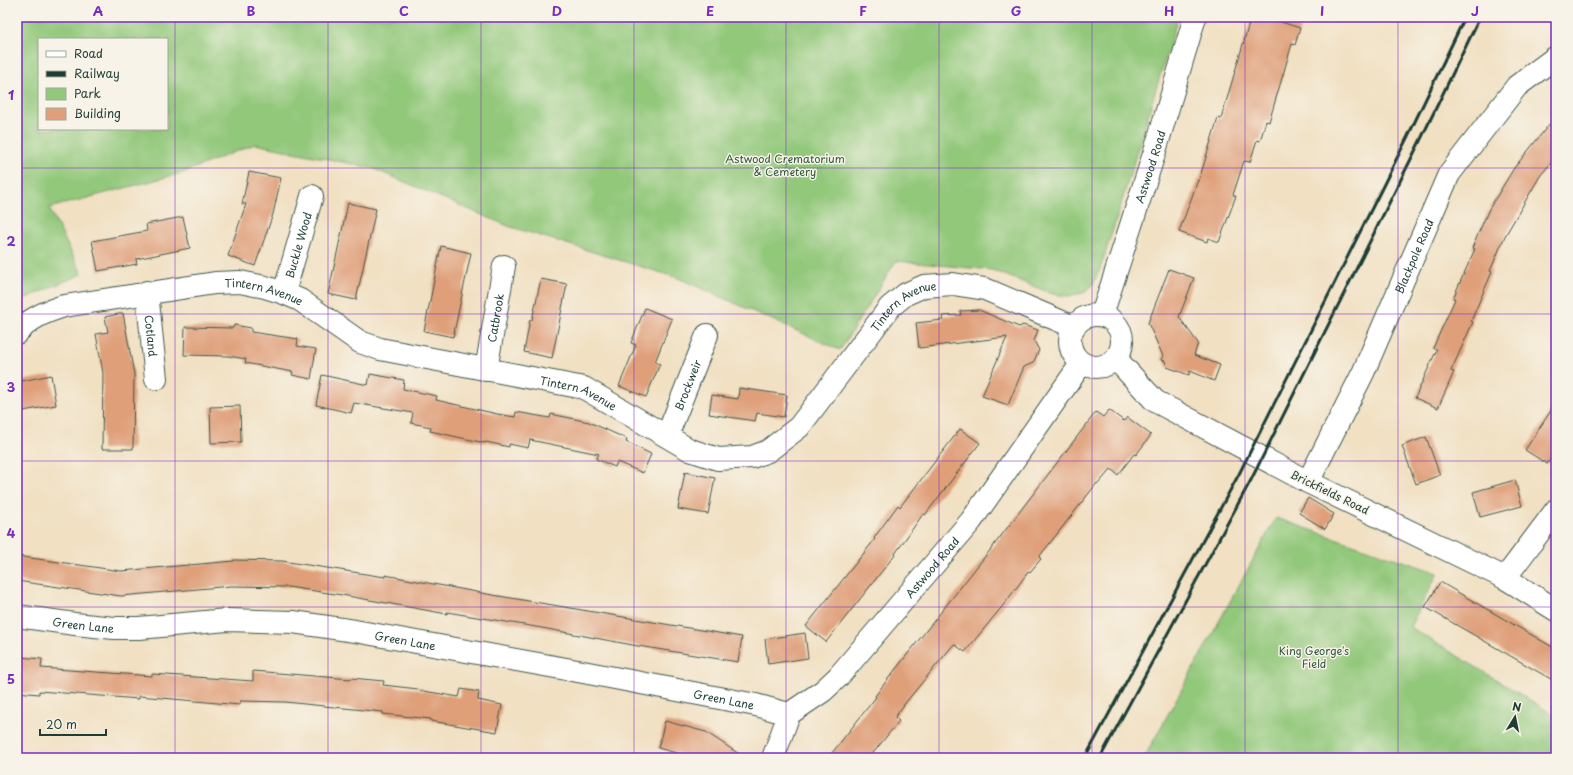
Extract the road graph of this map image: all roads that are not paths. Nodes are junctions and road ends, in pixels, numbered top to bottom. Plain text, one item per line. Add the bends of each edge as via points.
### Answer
1 (1195, 17) edge
2 (1556, 57) edge
3 (312, 196) dead end
4 (504, 266) dead end
5 (147, 292) junction
6 (284, 294) junction
7 (1102, 315) junction
8 (1074, 327) junction
9 (17, 333) edge
10 (707, 335) dead end
11 (1116, 360) junction
12 (1081, 364) junction
13 (486, 370) junction
14 (156, 379) dead end
15 (667, 436) junction
16 (1308, 482) junction
17 (1556, 510) edge
18 (1505, 578) junction
19 (1556, 610) edge
20 (17, 616) edge
21 (789, 714) junction
22 (773, 758) edge

1 - 7 street, Astwood Road
2 - 16 street, Blackpole Road via 1517,86 1449,174 1363,373
3 - 6 street, Buckle Wood
4 - 13 street, Catbrook
5 - 6 street, Tintern Avenue via 240,282
5 - 9 street, Tintern Avenue via 64,306 40,314
5 - 14 street, Cotland
6 - 13 street, Tintern Avenue via 300,300 360,342 380,349
7 - 8 street via 1086,317
7 - 11 street via 1116,323 1120,330 1123,345
8 - 12 street via 1070,335 1071,350
8 - 15 street, Tintern Avenue via 985,289 953,284 924,286 906,294 890,307 799,428 768,451 752,457 718,459 690,450
10 - 15 street, Brockweir
11 - 12 street via 1103,367 1088,367
11 - 16 street, Brickfields Road via 1155,401
12 - 21 street, Astwood Road via 966,527 838,677 823,691
13 - 15 street, Tintern Avenue via 584,388
16 - 18 street, Brickfields Road
17 - 18 street
18 - 19 street, Brickfields Road
20 - 21 street, Green Lane via 114,628 227,620 293,622 583,672 756,705
21 - 22 street

